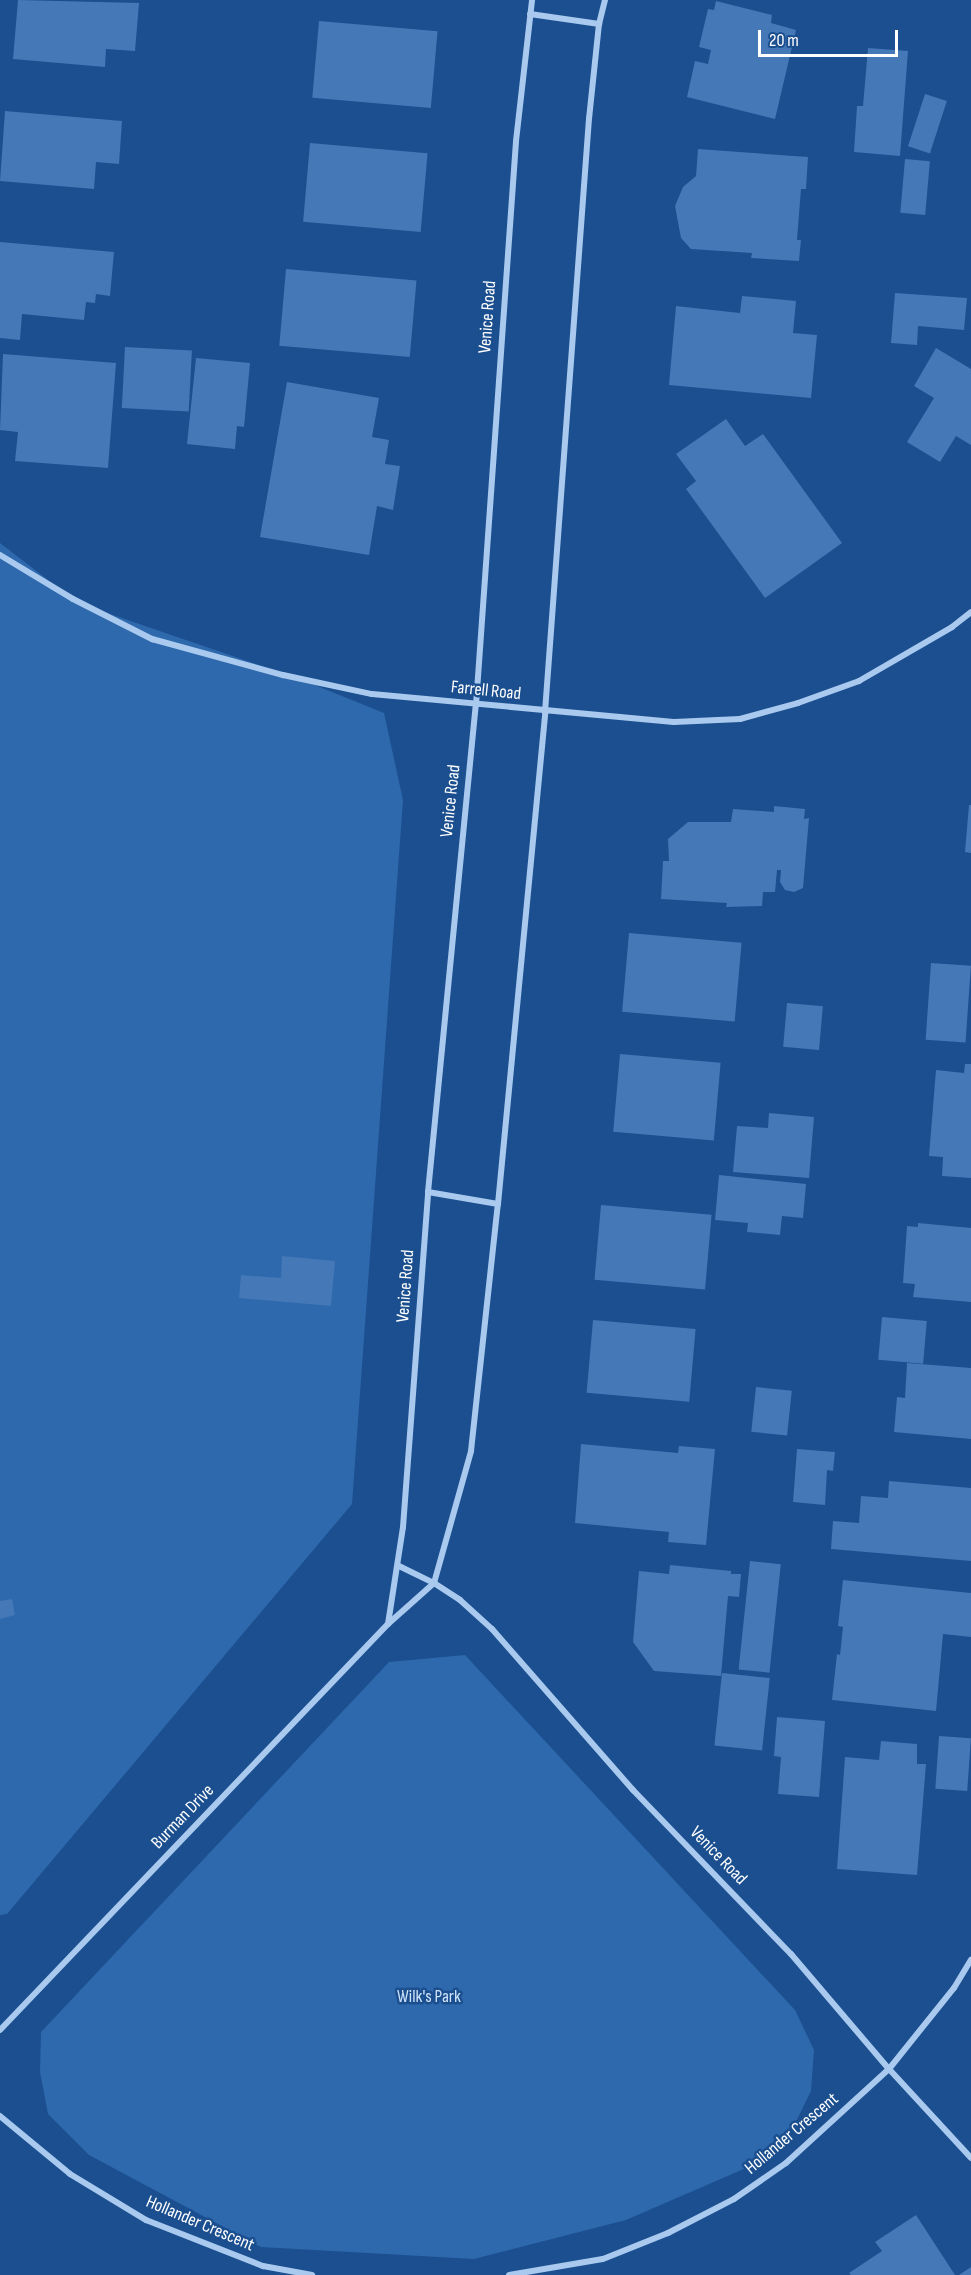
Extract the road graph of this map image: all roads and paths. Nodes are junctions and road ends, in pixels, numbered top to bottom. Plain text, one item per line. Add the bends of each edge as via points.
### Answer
1 (532, 0) edge
2 (605, 0) edge
3 (530, 14) junction
4 (599, 24) junction
5 (0, 555) edge
6 (971, 612) edge
7 (476, 705) junction
8 (545, 712) junction
9 (428, 1192) junction
10 (498, 1204) junction
11 (399, 1566) junction
12 (434, 1583) junction
13 (388, 1624) junction
14 (971, 1960) edge
15 (0, 2030) edge
16 (889, 2069) junction
17 (0, 2116) edge
18 (971, 2158) edge
19 (312, 2275) edge
20 (509, 2275) edge

1 - 3 street, Venice Road
2 - 4 street
3 - 4 street
3 - 7 street, Venice Road via 516,141
4 - 8 street
5 - 7 street, Farrell Road via 73,599 152,639 283,675 372,694
6 - 8 street, Farrell Road via 859,681 740,719 674,722
7 - 8 street, Farrell Road
7 - 9 street, Venice Road
8 - 10 street
9 - 10 street
9 - 11 street, Venice Road
10 - 12 street via 471,1451
11 - 12 street, Venice Road
11 - 13 street
12 - 13 street, Burman Drive
12 - 16 street, Venice Road via 492,1629 633,1790 791,1954
13 - 15 street, Burman Drive
14 - 16 street, Hollander Crescent via 954,1988
16 - 18 street, Venice Road
16 - 20 street, Hollander Crescent via 786,2163 734,2199 668,2233 603,2259
17 - 19 street, Hollander Crescent via 70,2174 146,2220 263,2266

